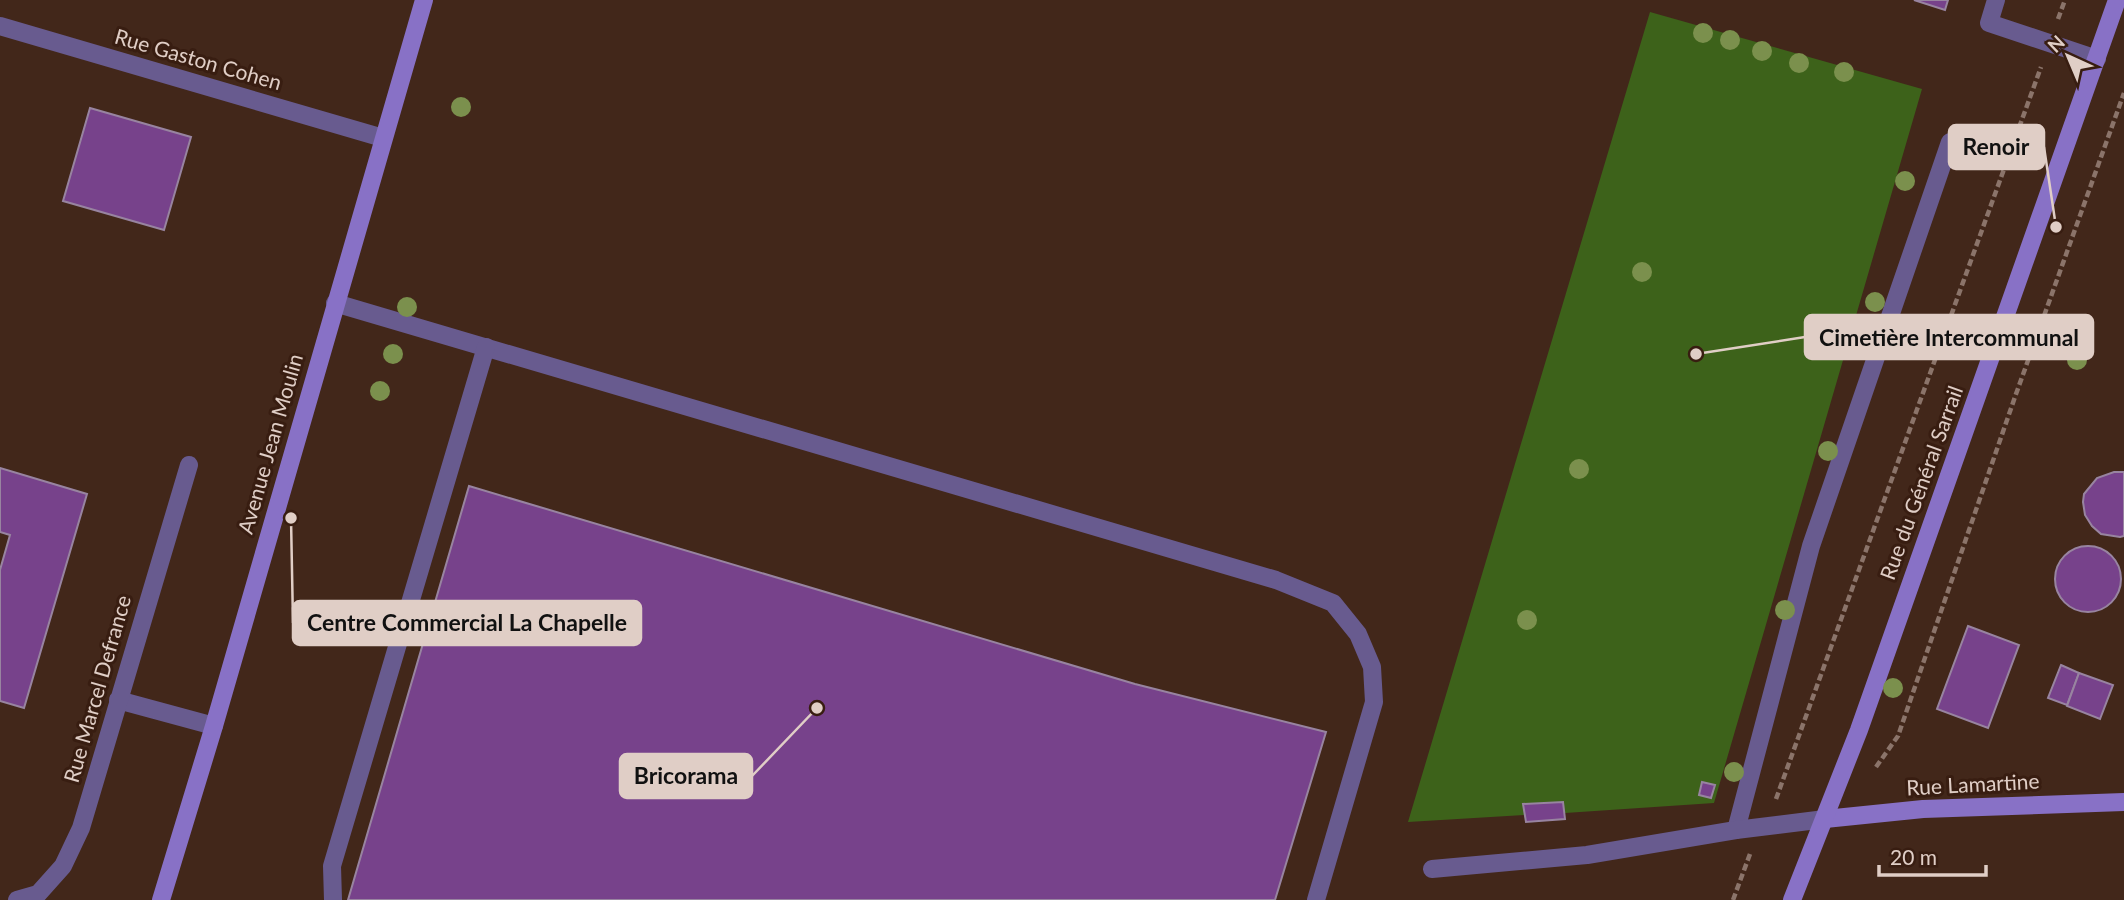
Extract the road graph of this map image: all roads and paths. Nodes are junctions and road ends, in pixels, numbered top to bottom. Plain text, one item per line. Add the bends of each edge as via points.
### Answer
1 (424, 0) edge
2 (1996, 0) edge
3 (2065, 0) edge
4 (2117, 0) edge
5 (0, 26) edge
6 (2050, 43) junction
7 (2097, 59) junction
8 (2124, 93) edge
9 (383, 138) junction
10 (1951, 142) dead end
11 (335, 303) junction
12 (486, 347) junction
13 (189, 464) dead end
14 (118, 700) junction
15 (214, 726) junction
16 (1881, 760) dead end
17 (2124, 802) edge
18 (1825, 819) junction
19 (1760, 827) junction
20 (1736, 830) junction
21 (1432, 869) dead end
22 (0, 893) edge
23 (15, 900) edge
24 (161, 900) edge
25 (333, 900) edge
26 (1316, 900) edge
27 (1733, 900) edge
28 (1792, 900) edge

1 - 9 street, Avenue Jean Moulin
2 - 6 street via 1989,23
3 - 6 path
4 - 7 street, Rue du Général Sarrail
5 - 9 street, Rue Gaston Cohen
6 - 7 street
6 - 19 path via 1772,810
7 - 18 street, Rue du Général Sarrail
8 - 16 path via 1898,736
9 - 11 street, Avenue Jean Moulin
10 - 20 street via 1811,546
11 - 12 street
11 - 15 street, Avenue Jean Moulin
12 - 25 street via 332,866
12 - 26 street via 1276,580 1334,603 1358,635 1372,667 1374,702
13 - 14 street, Rue Marcel Defrance
14 - 15 street
14 - 23 street, Rue Marcel Defrance via 81,828 63,866 38,894
15 - 24 street, Avenue Jean Moulin
17 - 18 street, Rue Lamartine via 1923,809
18 - 19 street
18 - 28 street, Rue du Général Sarrail
19 - 20 street
19 - 27 path
20 - 21 street via 1587,855
22 - 23 street, Rue Marcel Defrance

